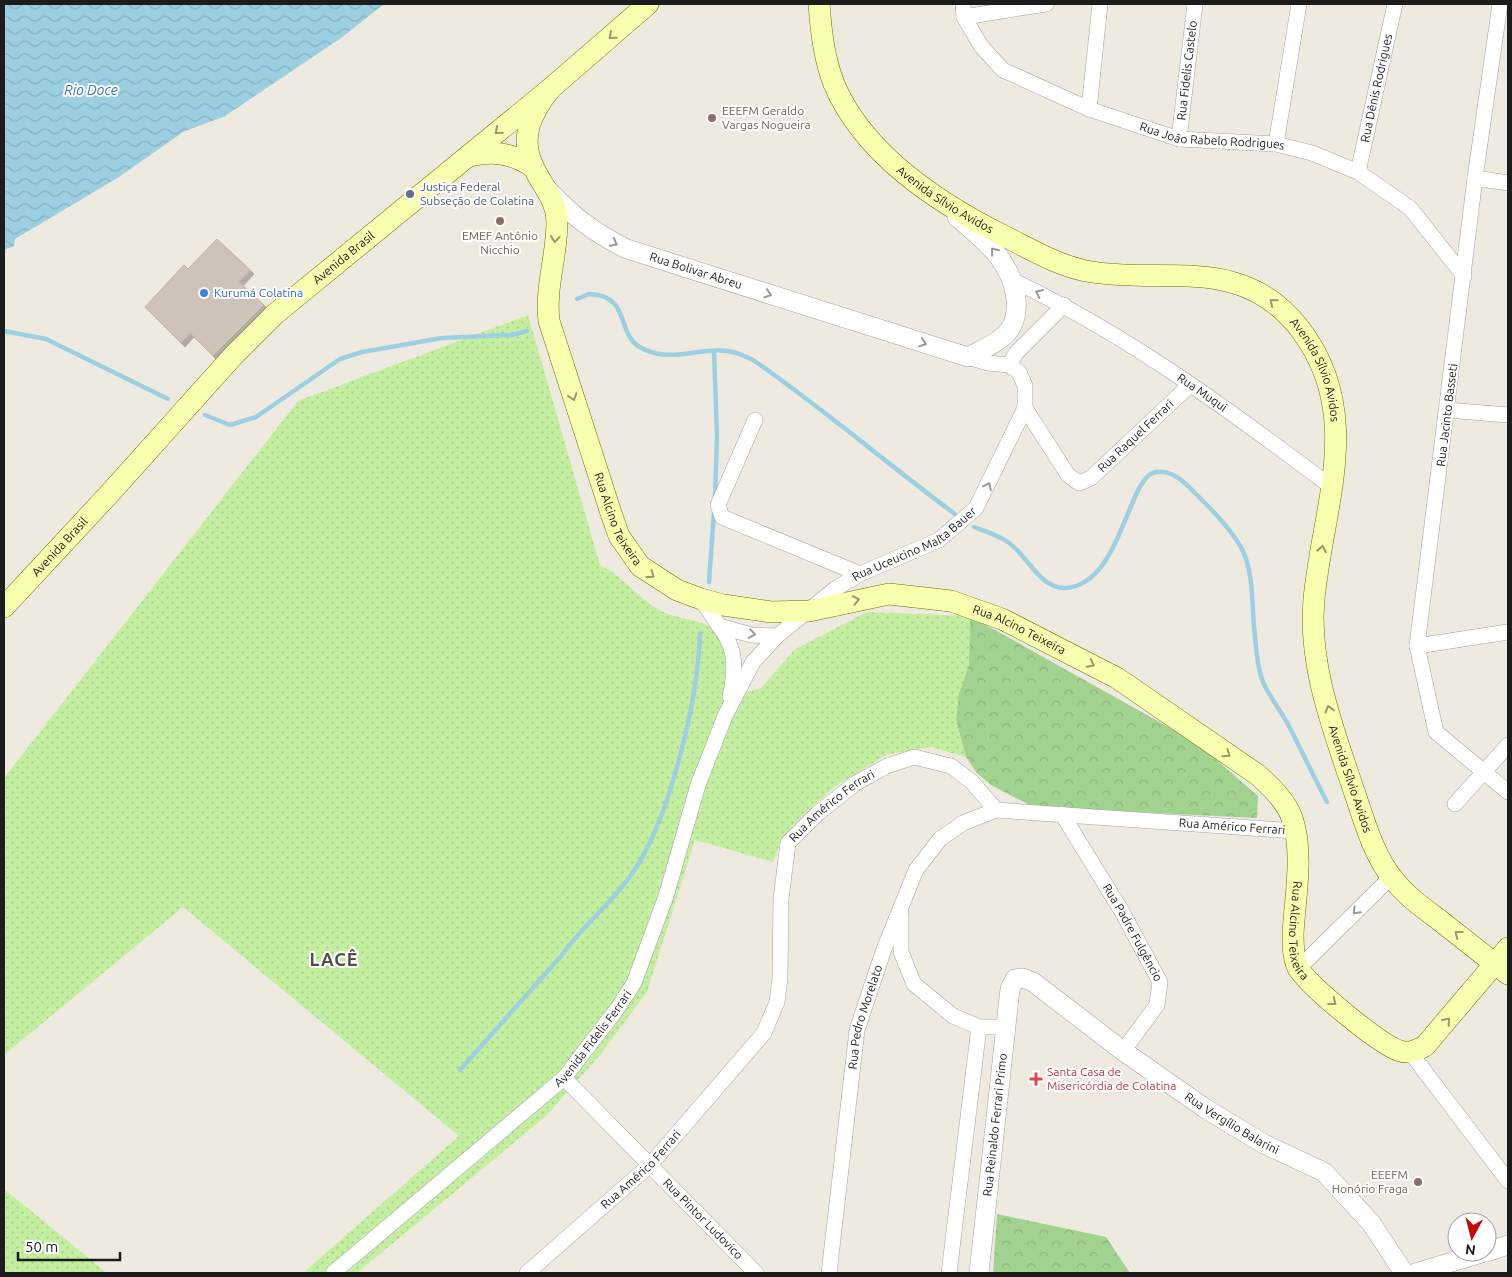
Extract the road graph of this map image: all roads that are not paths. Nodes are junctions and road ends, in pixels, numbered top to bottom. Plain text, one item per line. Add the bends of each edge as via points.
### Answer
1 (648, 4) edge
2 (819, 4) edge
3 (1046, 4) edge
4 (1100, 4) edge
5 (1195, 4) edge
6 (1299, 4) edge
7 (1395, 4) edge
8 (1500, 4) edge
9 (964, 11) edge
10 (550, 89) junction
11 (1089, 108) junction
12 (1179, 139) junction
13 (1276, 144) junction
14 (467, 157) junction
15 (532, 166) junction
16 (1358, 172) junction
17 (1475, 178) junction
18 (1508, 183) edge
19 (920, 185) junction
20 (548, 191) junction
21 (1464, 276) junction
22 (1014, 281) junction
23 (1064, 305) junction
24 (1009, 330) junction
25 (968, 357) junction
26 (1012, 359) junction
27 (1190, 385) junction
28 (1025, 408) junction
29 (1447, 410) junction
30 (1508, 415) edge
31 (755, 420) dead end
32 (1333, 488) junction
33 (860, 574) junction
34 (701, 599) junction
35 (4, 607) edge
36 (809, 612) junction
37 (719, 626) junction
38 (1508, 632) edge
39 (777, 636) junction
40 (1417, 646) junction
41 (725, 716) junction
42 (1508, 745) edge
43 (1482, 772) junction
44 (1508, 792) edge
45 (1454, 804) dead end
46 (996, 810) junction
47 (1062, 814) junction
48 (1295, 831) junction
49 (1391, 877) junction
50 (901, 905) junction
51 (1504, 962) edge
52 (1298, 968) junction
53 (1015, 979) joint
54 (979, 1027) junction
55 (1004, 1027) junction
56 (1123, 1051) junction
57 (1410, 1052) junction
58 (564, 1078) junction
59 (650, 1165) junction
60 (1508, 1181) edge
61 (1452, 1262) edge
62 (332, 1273) edge
63 (527, 1273) edge
64 (756, 1273) edge
65 (829, 1273) edge
66 (949, 1273) edge
67 (978, 1273) edge
68 (1404, 1273) edge
69 (1415, 1273) edge

1 -> 10 main road, Avenida Brasil
2 - 19 main road, Avenida Sílvio Avidos via 825,55 841,99 865,134
3 - 9 street
4 - 11 street
5 - 12 street, Rua Fidelis Castelo
6 - 13 street
7 - 16 street, Rua Dênis Rodrigues
8 - 17 street, Rua Jacinto Basseti
9 - 11 street, Rua João Rabelo Rodrigues via 981,46 1003,70
10 -> 14 main road, Avenida Brasil
10 - 15 main road, Rua Bolivar Abreu via 534,109 526,132
11 - 12 street, Rua João Rabelo Rodrigues
12 - 13 street, Rua João Rabelo Rodrigues
13 - 16 street, Rua João Rabelo Rodrigues via 1312,153
14 - 15 main road via 494,152
14 - 35 main road, Avenida Brasil via 275,314
15 - 20 main road, Rua Bolivar Abreu
16 - 21 street, Rua João Rabelo Rodrigues via 1410,208
17 - 18 street
17 - 21 street, Rua Jacinto Basseti
22 -> 19 street via 988,244
32 -> 19 main road, Avenida Sílvio Avidos via 1337,443 1328,383 1306,338 1269,298 1253,288 1216,278 1110,274 1073,268 992,230
20 -> 25 street, Rua Bolivar Abreu via 578,221 626,249
20 -> 34 main road, Rua Alcino Teixeira via 557,221 548,288 549,321 610,510 620,536 640,566 677,590
21 - 29 street, Rua Jacinto Basseti
23 -> 22 street, Rua Muqui
22 - 24 street via 1016,318
23 - 26 street
23 - 27 street, Rua Muqui
24 - 25 street
24 - 26 street
25 - 26 street via 988,363
26 - 28 street via 1025,386
27 - 28 street, Rua Raquel Ferrari via 1091,478 1079,483 1068,475
27 - 32 street, Rua Muqui
33 -> 28 street, Rua Uceucino Malta Bauer via 939,540 976,508
29 - 30 street
29 - 40 street, Rua Jacinto Basseti
31 - 33 street via 718,505 722,517
49 -> 32 main road, Avenida Sílvio Avidos via 1363,818 1318,668 1314,642 1314,602
33 - 36 street, Rua Uceucino Malta Bauer via 835,589
34 - 36 main road, Rua Alcino Teixeira via 755,611
34 - 37 street, Avenida Fidelis Ferrari
36 - 39 street, Avenida Fidelis Ferrari
36 -> 48 main road, Rua Alcino Teixeira via 889,594 951,601 1002,619 1118,678 1258,775 1284,804
37 -> 39 street via 751,635
37 - 41 street, Avenida Fidelis Ferrari via 730,640 734,662
38 - 40 street
39 - 41 street, Avenida Fidelis Ferrari via 753,662
40 - 43 street, Rua Jacinto Basseti via 1436,732
41 - 58 street, Avenida Fidelis Ferrari via 698,785 666,896 634,983 585,1054
42 - 43 street
43 - 44 street, Rua Jacinto Basseti
43 - 45 street
46 - 47 street, Rua Américo Ferrari
46 - 50 street, Rua Pedro Morelato via 963,823 940,839 916,870
46 - 59 street, Rua Américo Ferrari via 972,782 951,766 914,757 887,766 856,783 818,812 788,843 780,899 777,1002 764,1032
47 - 48 street, Rua Américo Ferrari
47 - 56 street, Rua Padre Fulgêncio via 1121,910 1160,982 1157,1005
48 - 52 main road, Rua Alcino Teixeira via 1293,934
51 -> 49 main road, Avenida Sílvio Avidos via 1406,894
49 -> 52 street
50 - 54 street via 901,952 914,984 953,1016
50 - 65 street, Rua Pedro Morelato via 857,1030
57 -> 51 main road via 1426,1046
52 -> 57 main road, Rua Alcino Teixeira via 1316,989 1373,1034 1398,1050
53 - 55 street, Rua Reinaldo Ferrari Primo via 1010,989
53 - 56 street, Rua Vergílio Balarini via 1033,982
54 - 55 street
54 - 66 street
55 - 67 street, Rua Reinaldo Ferrari Primo
56 - 68 street, Rua Vergílio Balarini via 1206,1109 1264,1144 1324,1172 1371,1223
57 - 60 street
58 - 59 street, Rua Pintor Ludovico
58 - 62 street, Avenida Fidelis Ferrari
59 - 63 street, Rua Américo Ferrari
59 - 64 street, Rua Pintor Ludovico
61 - 69 street

